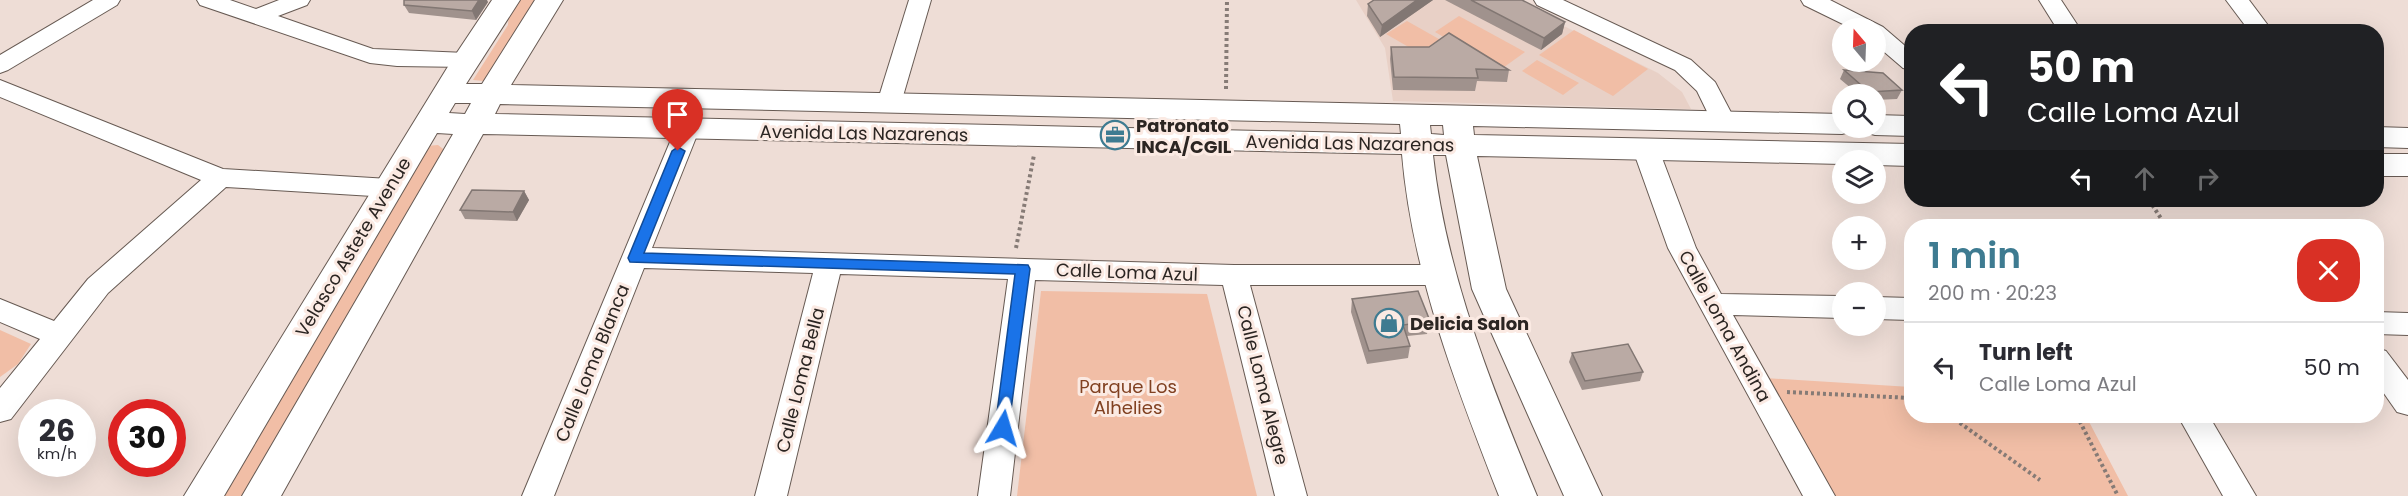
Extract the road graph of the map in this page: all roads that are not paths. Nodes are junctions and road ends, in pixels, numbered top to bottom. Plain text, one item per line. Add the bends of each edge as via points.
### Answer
1 (109, 0) edge
2 (208, 0) edge
3 (299, 0) edge
4 (506, 0) edge
5 (549, 0) edge
6 (920, 0) edge
7 (1545, 0) edge
8 (1812, 0) edge
9 (2050, 0) edge
10 (2237, 0) edge
11 (256, 17) junction
12 (1848, 18) edge
13 (2066, 24) edge
14 (2256, 24) edge
15 (1886, 41) edge
16 (1904, 57) edge
17 (466, 60) junction
18 (0, 65) edge
19 (0, 88) edge
20 (447, 93) junction
21 (491, 93) junction
22 (889, 103) junction
23 (1724, 122) junction
24 (429, 123) junction
25 (473, 124) junction
26 (1832, 124) edge
27 (1886, 125) edge
28 (1904, 126) edge
29 (687, 130) junction
30 (1415, 130) junction
31 (1458, 131) junction
32 (2384, 137) edge
33 (2408, 138) edge
34 (1646, 150) junction
35 (1904, 155) edge
36 (2384, 165) edge
37 (2408, 165) edge
38 (220, 178) junction
39 (389, 188) junction
40 (635, 258) junction
41 (829, 263) junction
42 (1017, 269) junction
43 (1234, 275) junction
44 (1440, 275) junction
45 (1712, 304) junction
46 (1832, 308) edge
47 (1886, 308) edge
48 (1904, 309) edge
49 (0, 310) edge
50 (2384, 323) edge
51 (2408, 324) edge
52 (59, 335) junction
53 (2384, 370) edge
54 (6, 395) edge
55 (2408, 403) edge
56 (2197, 423) edge
57 (203, 496) edge
58 (261, 496) edge
59 (538, 496) edge
60 (771, 496) edge
61 (994, 496) edge
62 (1291, 496) edge
63 (1518, 496) edge
64 (1583, 496) edge
65 (1819, 496) edge
66 (2240, 496) edge

1 - 18 street
2 - 11 street
3 - 11 street
4 - 17 street, Velasco Astete Avenue
5 - 21 street
6 - 22 street
7 - 23 street via 1683,65 1707,87
8 - 12 street
9 - 13 street
10 - 14 street
11 - 17 street via 381,58
15 - 16 street
17 - 20 street, Velasco Astete Avenue
19 - 38 street
20 - 21 street, Avenida Las Nazarenas
20 - 24 street, Velasco Astete Avenue
21 - 22 street, Avenida Las Nazarenas
21 - 25 street
22 - 30 street, Avenida Las Nazarenas via 1226,111
23 - 26 street, Avenida Las Nazarenas
23 - 31 street, Avenida Las Nazarenas
24 - 25 street, Avenida Las Nazarenas
24 - 39 street, Velasco Astete Avenue
25 - 29 street, Avenida Las Nazarenas
25 - 58 street
27 - 28 street
29 - 30 street, Avenida Las Nazarenas via 1038,137
29 - 40 street, Calle Loma Blanca
30 - 31 street, Avenida Las Nazarenas
30 - 44 street via 1425,208
31 - 34 street, Avenida Las Nazarenas
31 - 64 street via 1489,289
32 - 33 street
34 - 35 street, Avenida Las Nazarenas
34 - 45 street, Calle Loma Andina via 1682,248
36 - 37 street
38 - 39 street
38 - 52 street via 98,286
39 - 57 street, Velasco Astete Avenue
40 - 41 street, Calle Loma Azul
40 - 59 street, Calle Loma Blanca
41 - 42 street, Calle Loma Azul
41 - 60 street, Calle Loma Bella
42 - 43 street, Calle Loma Azul
42 - 61 street
43 - 44 street, Calle Loma Azul
43 - 62 street, Calle Loma Alegre
44 - 63 street via 1478,396
45 - 46 street
45 - 65 street, Calle Loma Andina
47 - 48 street
49 - 52 street
50 - 51 street
52 - 54 street
53 - 55 street
56 - 66 street

